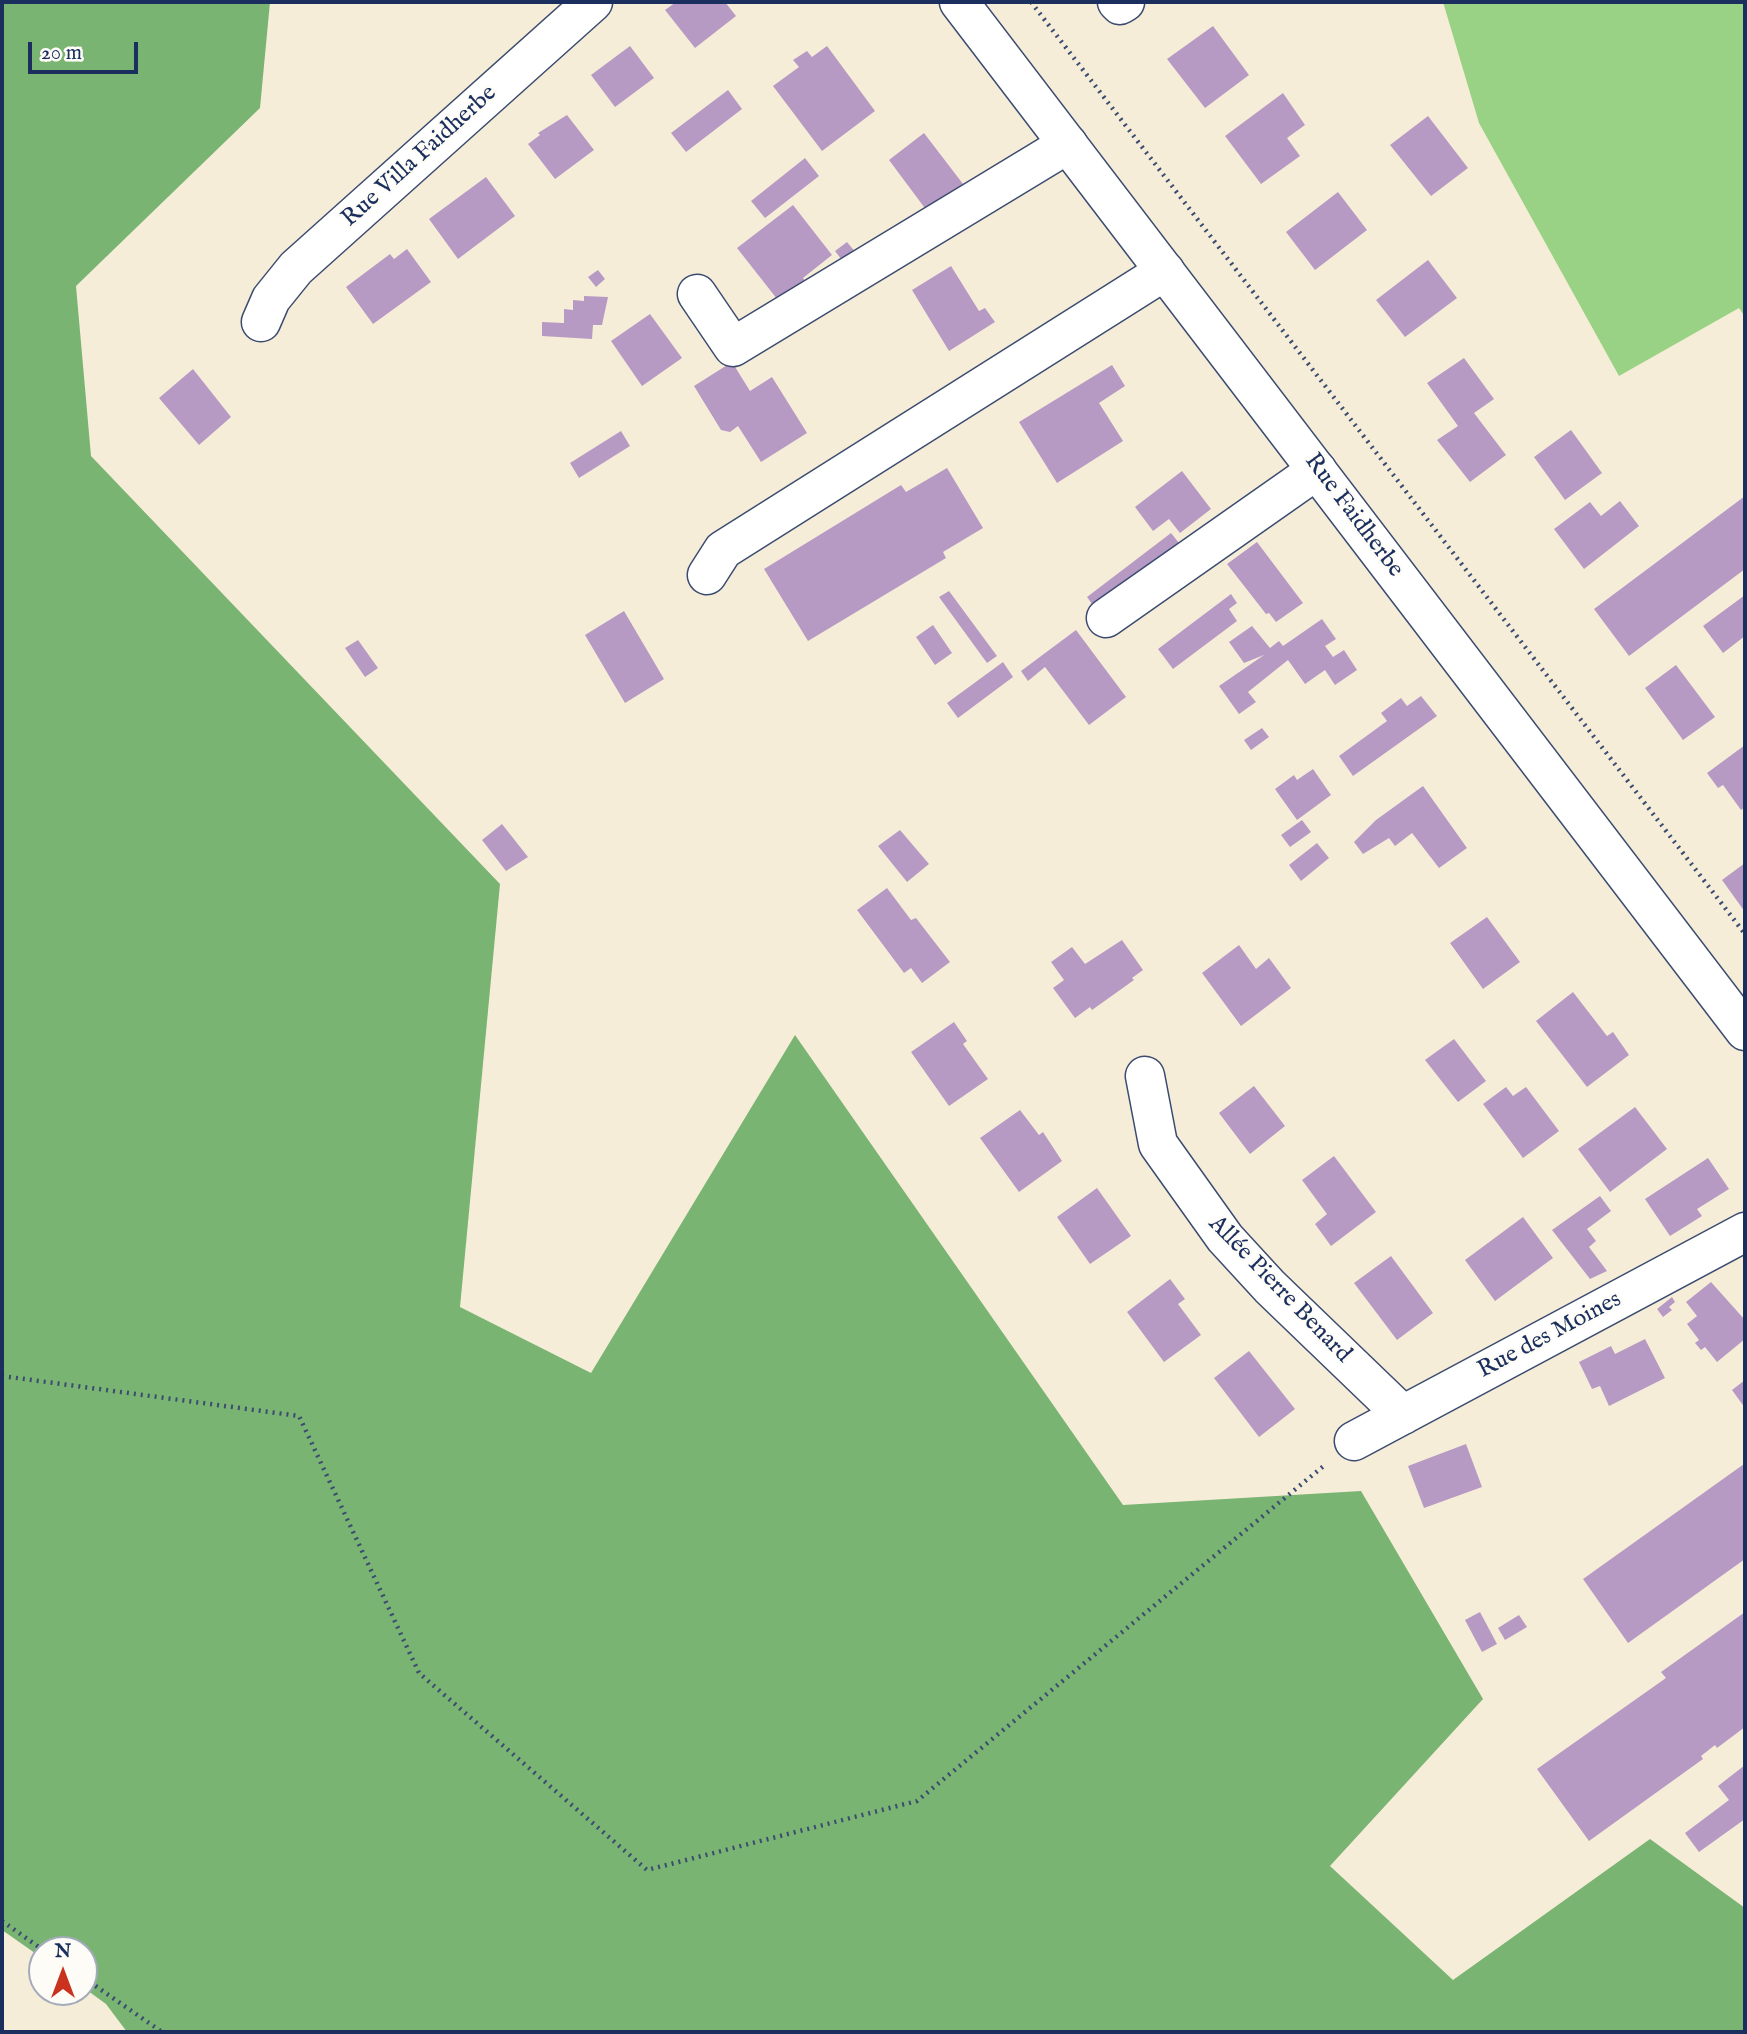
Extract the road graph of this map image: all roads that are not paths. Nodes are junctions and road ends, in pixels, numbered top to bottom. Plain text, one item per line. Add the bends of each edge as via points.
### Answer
1 (593, 2) edge
2 (959, 2) edge
3 (1117, 2) edge
4 (1125, 2) edge
5 (1068, 144) junction
6 (1165, 271) junction
7 (697, 294) dead end
8 (261, 322) dead end
9 (1317, 470) junction
10 (707, 575) dead end
11 (1106, 618) dead end
12 (1745, 1031) edge
13 (1145, 1076) dead end
14 (1745, 1232) edge
15 (1403, 1415) junction
16 (1354, 1441) road end

1 - 8 street, Rue Villa Faidherbe via 296,268 271,299
2 - 5 street, Rue Faidherbe
3 - 4 street
5 - 6 street, Rue Faidherbe
5 - 7 street via 733,347
6 - 9 street, Rue Faidherbe
6 - 10 street via 723,550
9 - 11 street
9 - 12 street, Rue Faidherbe
13 - 15 street, Allée Pierre Benard via 1158,1144 1225,1238
14 - 15 street, Rue des Moines
15 - 16 street, Rue des Moines

